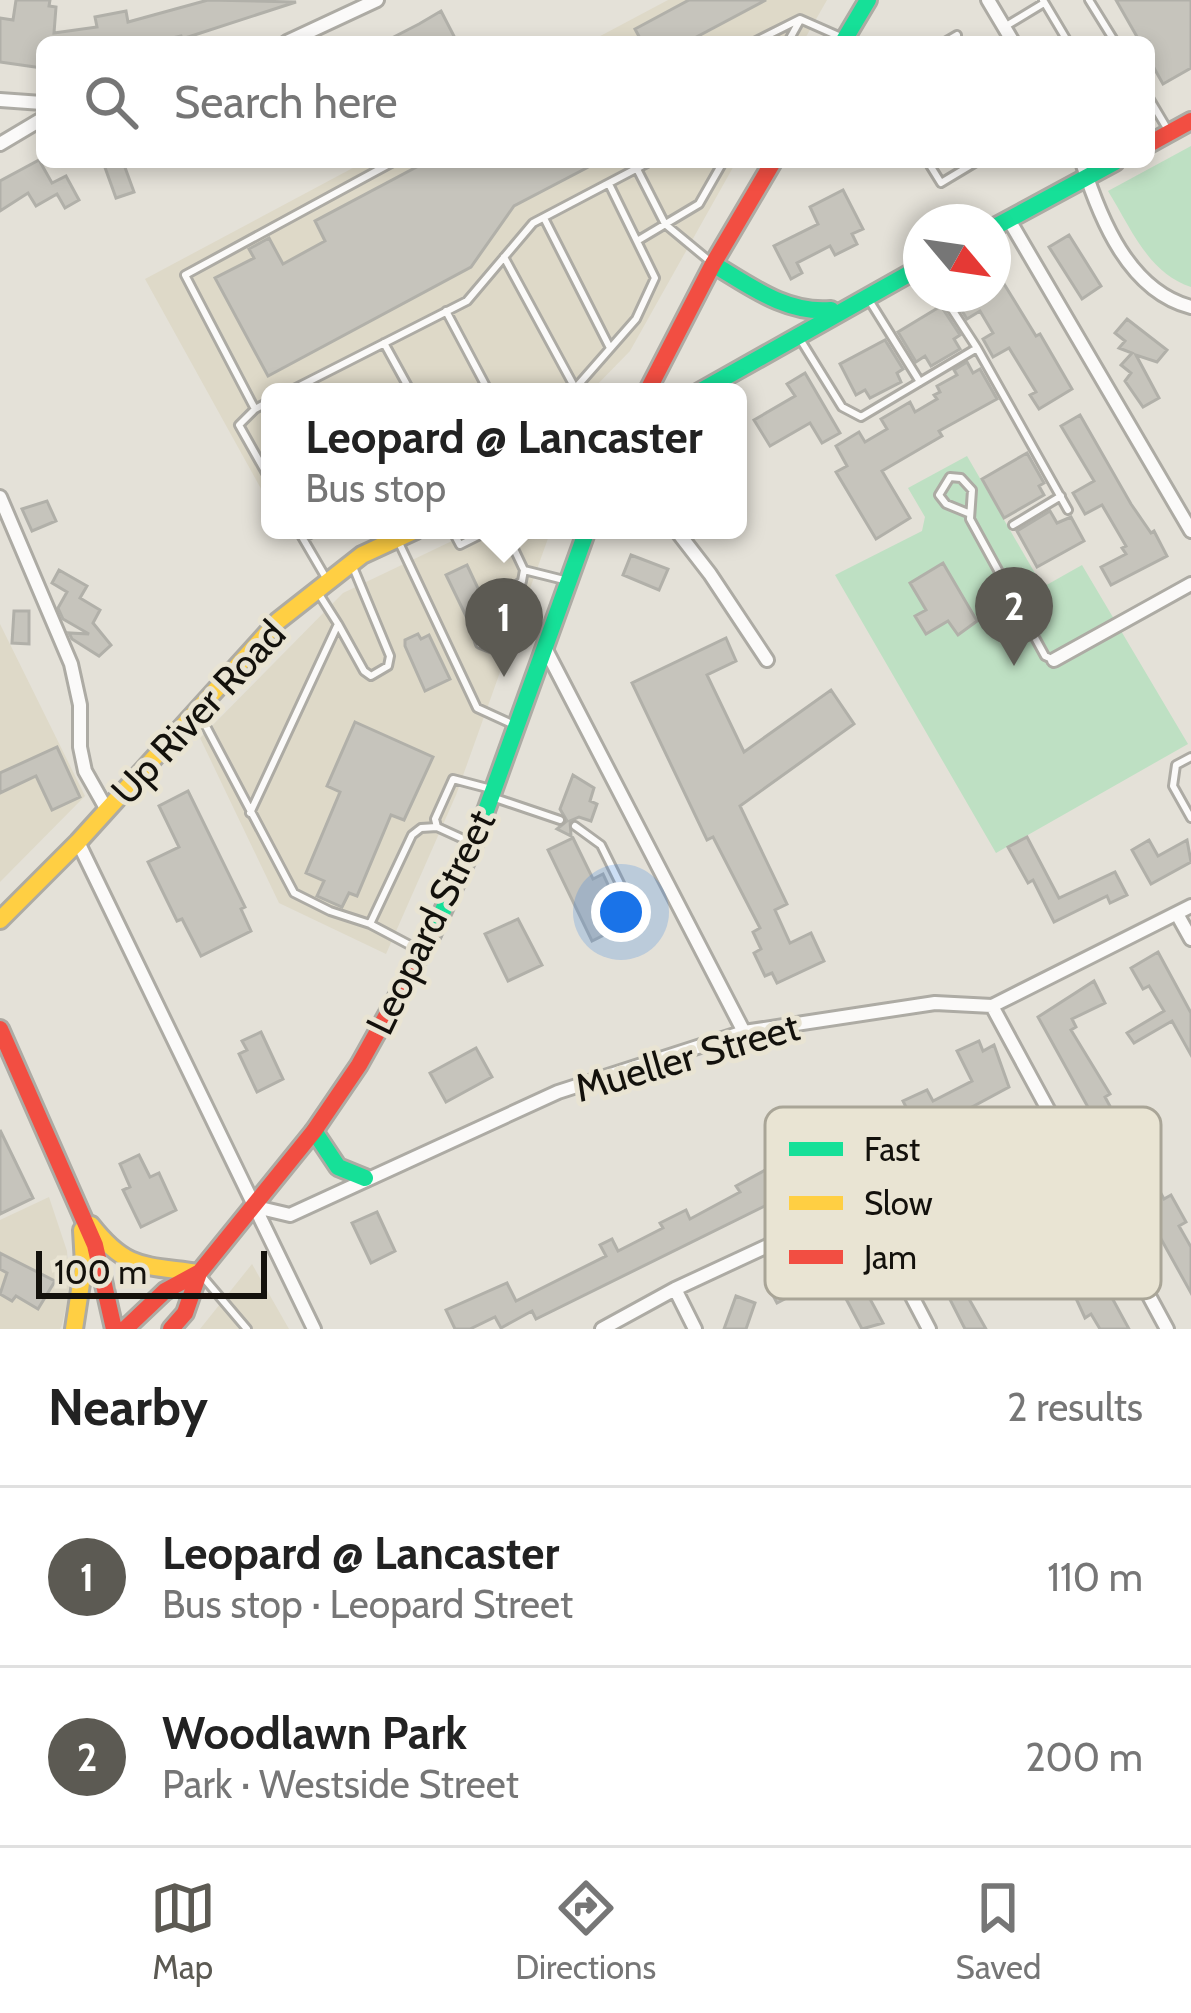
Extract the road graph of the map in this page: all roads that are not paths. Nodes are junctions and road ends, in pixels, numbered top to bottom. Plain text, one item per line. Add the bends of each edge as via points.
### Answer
1 (377, 0) edge
2 (868, 0) edge
3 (988, 0) edge
4 (1089, 0) edge
5 (1043, 1) edge
6 (800, 19) junction
7 (1004, 27) junction
8 (300, 36) edge
9 (766, 36) edge
10 (791, 36) edge
11 (836, 36) edge
12 (849, 36) edge
13 (1009, 36) edge
14 (1064, 36) edge
15 (1111, 36) edge
16 (0, 100) edge
17 (36, 103) edge
18 (1155, 108) edge
19 (1191, 121) edge
20 (36, 123) edge
21 (1170, 133) junction
22 (1155, 141) edge
23 (0, 144) edge
24 (382, 168) edge
25 (720, 168) edge
26 (769, 168) edge
27 (932, 168) edge
28 (966, 168) edge
29 (637, 169) joint
30 (1084, 170) edge
31 (609, 184) junction
32 (544, 217) junction
33 (1011, 217) edge
34 (665, 224) junction
35 (1011, 240) edge
36 (637, 242) junction
37 (504, 256) junction
38 (713, 264) junction
39 (903, 277) edge
40 (867, 296) junction
41 (850, 306) junction
42 (1191, 307) edge
43 (446, 311) junction
44 (954, 312) edge
45 (798, 336) junction
46 (384, 343) junction
47 (977, 348) junction
48 (610, 349) junction
49 (315, 378) junction
50 (920, 382) junction
51 (305, 383) edge
52 (318, 383) edge
53 (406, 383) edge
54 (485, 383) edge
55 (569, 383) edge
56 (579, 383) edge
57 (652, 383) edge
58 (715, 383) edge
59 (261, 406) edge
60 (255, 409) junction
61 (261, 465) edge
62 (1061, 496) junction
63 (0, 497) edge
64 (1069, 510) dead end
65 (968, 513) junction
66 (1013, 525) dead end
67 (1191, 531) edge
68 (303, 539) edge
69 (387, 539) edge
70 (397, 539) edge
71 (509, 539) edge
72 (583, 539) edge
73 (683, 539) edge
74 (351, 563) junction
75 (524, 570) junction
76 (522, 581) junction
77 (568, 581) junction
78 (1191, 584) edge
79 (322, 586) junction
80 (338, 624) junction
81 (545, 648) junction
82 (767, 660) dead end
83 (1054, 660) joint
84 (197, 710) junction
85 (518, 726) junction
86 (1191, 757) edge
87 (493, 793) junction
88 (107, 810) junction
89 (250, 813) junction
90 (1191, 818) edge
91 (560, 820) dead end
92 (575, 826) dead end
93 (436, 827) junction
94 (77, 842) junction
95 (474, 844) junction
96 (1191, 906) edge
97 (1177, 914) junction
98 (636, 916) dead end
99 (0, 920) edge
100 (370, 924) junction
101 (1191, 939) edge
102 (424, 952) junction
103 (992, 1006) junction
104 (0, 1029) edge
105 (744, 1033) junction
106 (1044, 1107) edge
107 (314, 1132) junction
108 (365, 1178) junction
109 (256, 1207) junction
110 (82, 1217) junction
111 (765, 1247) edge
112 (199, 1273) junction
113 (675, 1289) junction
114 (913, 1299) edge
115 (1150, 1299) edge
116 (75, 1326) edge
117 (117, 1327) edge
118 (171, 1329) edge
119 (247, 1329) edge
120 (314, 1329) edge
121 (602, 1329) edge
122 (695, 1329) edge
123 (929, 1329) edge
124 (1167, 1329) edge

1 - 8 street
2 - 12 street
3 - 7 street
4 - 15 lane
5 - 7 lane
5 - 14 lane
6 - 9 lane
6 - 10 lane
6 - 11 lane
7 - 13 street
16 - 17 street
18 - 21 lane
19 - 21 street
20 - 23 street
21 - 22 street
24 - 60 lane via 185,275
25 - 34 lane via 699,204
26 - 38 street
27 - 28 lane via 941,183
29 - 31 lane
29 - 34 lane
30 - 33 street
30 - 42 street via 1142,281 1166,301
31 - 32 lane
31 - 36 lane
32 - 37 lane
32 - 48 lane
34 - 36 lane
34 - 38 lane
35 - 67 street
36 - 48 lane via 655,278
37 - 43 lane via 467,301
37 - 55 lane
38 - 41 street via 814,314
38 - 57 street
39 - 40 street
40 - 41 street
40 - 50 lane
41 - 45 street
43 - 46 lane
43 - 54 lane
44 - 47 lane
45 - 50 lane via 842,407 861,417
45 - 58 street
46 - 49 lane
46 - 53 lane
47 - 50 lane
47 - 62 lane
48 - 56 lane
49 - 51 lane
49 - 52 lane
59 - 60 lane
60 - 61 lane via 238,425
62 - 64 lane
62 - 66 lane
63 - 88 street via 71,664 85,771
65 - 65 lane via 972,490 950,477 939,495
65 - 83 lane
68 - 79 lane
69 - 74 street, Up River Road
70 - 85 lane via 477,708
71 - 75 lane
72 - 77 street, Leopard Street
73 - 82 street
74 - 79 street, Up River Road
74 - 80 lane via 388,666 371,676 364,671
75 - 76 lane
75 - 77 lane
76 - 76 lane via 502,648 481,644 472,620
77 - 81 street, Leopard Street
78 - 83 street
79 - 80 lane
79 - 84 street, Up River Road via 278,620
80 - 89 lane
81 - 85 street, Leopard Street
81 - 105 street
84 - 88 street, Up River Road
84 - 89 lane
85 - 87 street, Leopard Street
86 - 90 lane via 1176,765 1173,787
87 - 91 lane
87 - 93 lane via 453,779
87 - 95 street, Leopard Street
88 - 94 street, Up River Road
89 - 100 lane via 294,893
92 - 98 lane via 601,845
93 - 95 lane
93 - 100 lane via 412,835
94 - 99 street, Up River Road
94 - 109 street
95 - 102 street, Leopard Street
96 - 97 street, Mueller Street
97 - 101 street
97 - 103 street, Mueller Street
100 - 102 lane
102 - 107 street, Leopard Street
103 - 105 street, Mueller Street via 935,1003
103 - 106 street
104 - 110 street
105 - 108 street, Mueller Street via 558,1093
107 - 108 street via 338,1167
107 - 109 street, Leopard Street
108 - 109 street, Mueller Street via 290,1215
109 - 112 street, Leopard Street
109 - 120 street
110 - 112 street via 128,1262
110 - 116 street
110 - 117 street
111 - 113 street
112 - 117 street, Leopard Street
112 - 118 street, Leopard Street
112 - 119 lane
113 - 121 street
113 - 122 street
114 - 123 street
115 - 124 street
116 - 117 street via 98,1316

